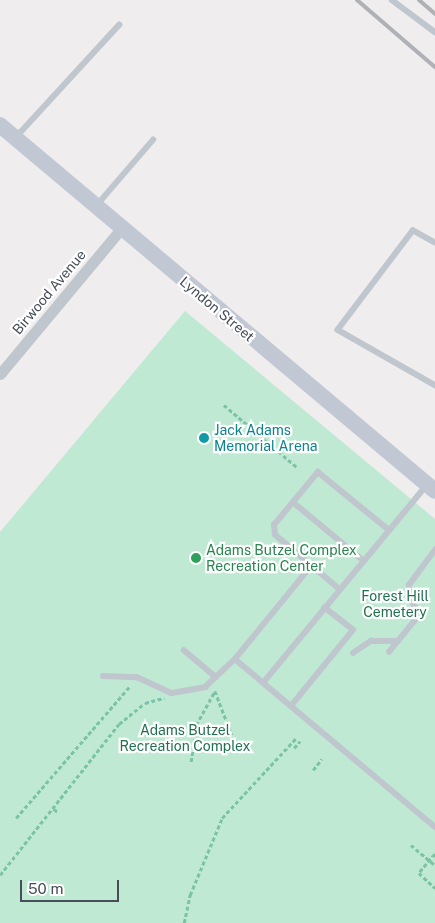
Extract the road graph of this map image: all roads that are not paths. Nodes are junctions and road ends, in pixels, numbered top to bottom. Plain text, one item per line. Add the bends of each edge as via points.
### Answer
1 (392, 0) edge
2 (119, 25) dead end
3 (435, 32) edge
4 (0, 125) edge
5 (16, 138) junction
6 (153, 140) dead end
7 (96, 207) junction
8 (122, 229) junction
9 (435, 243) edge
10 (0, 374) edge
11 (435, 385) edge
12 (431, 488) edge
13 (293, 502) junction
14 (389, 530) junction
15 (435, 550) edge
16 (364, 561) junction
17 (311, 566) junction
18 (340, 590) junction
19 (325, 608) junction
20 (398, 641) junction
21 (184, 650) dead end
22 (389, 652) dead end
23 (353, 653) dead end
24 (235, 659) junction
25 (102, 676) dead end
26 (216, 677) junction
27 (263, 683) junction
28 (291, 706) junction
29 (435, 826) edge

1 - 3 lane
2 - 5 lane
4 - 5 street, Lyndon Street
5 - 7 street, Lyndon Street
6 - 7 lane
7 - 8 street, Lyndon Street
8 - 10 street, Birwood Avenue
8 - 12 street, Lyndon Street
9 - 11 lane via 413,231 338,330
12 - 14 lane
13 - 14 lane via 318,472
13 - 16 lane
13 - 17 lane via 274,525 275,536
14 - 16 lane
15 - 20 lane via 409,585 408,597 420,614
16 - 18 lane
17 - 18 lane
17 - 24 lane
18 - 19 lane
19 - 27 lane
19 - 28 lane via 353,630
20 - 22 lane
20 - 23 lane via 371,641
21 - 26 lane
24 - 26 lane
24 - 27 lane
25 - 26 lane via 137,677 172,693 205,687
27 - 28 lane
28 - 29 lane

